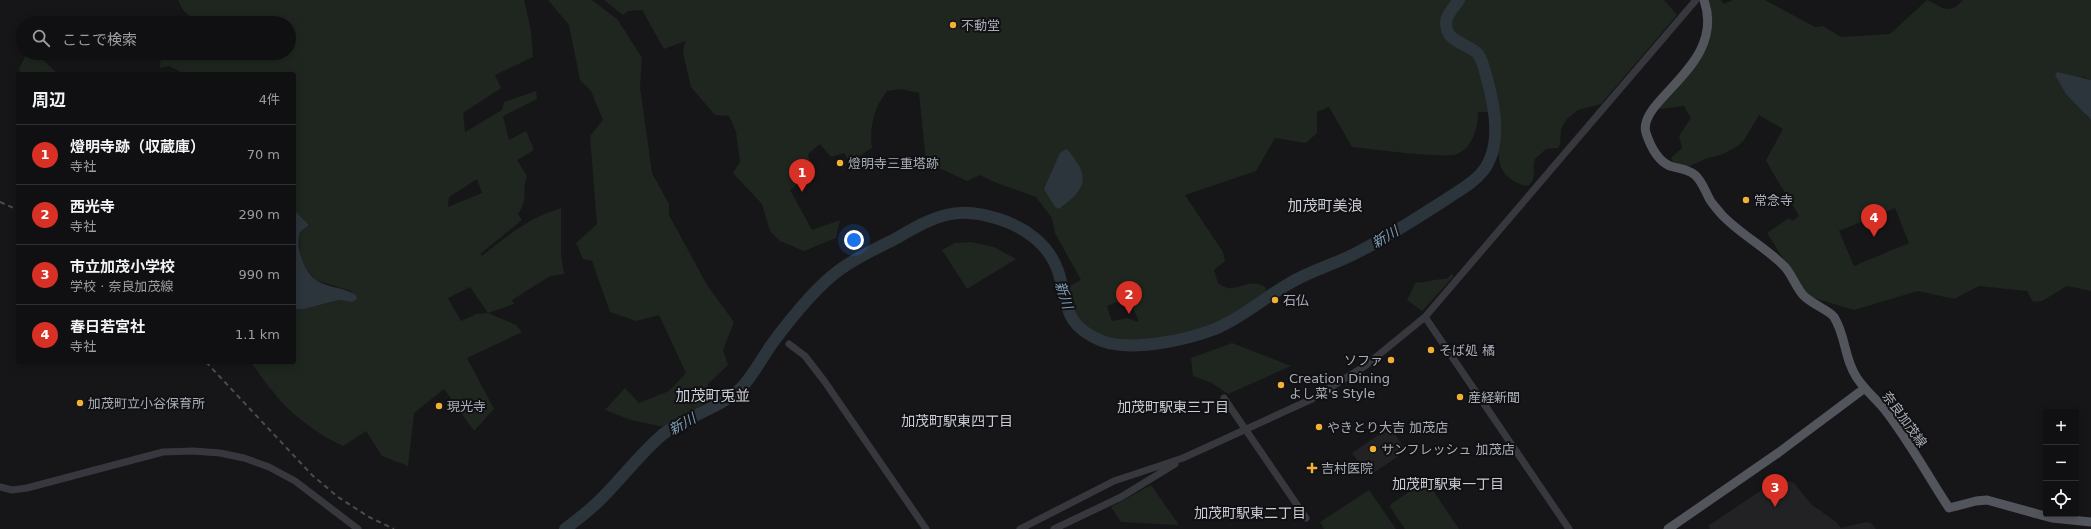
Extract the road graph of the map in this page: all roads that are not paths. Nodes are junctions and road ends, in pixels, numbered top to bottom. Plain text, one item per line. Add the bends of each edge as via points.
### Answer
1 (1696, 0) edge
2 (1704, 0) edge
3 (1425, 316) junction
4 (789, 344) dead end
5 (1865, 388) junction
6 (1224, 398) dead end
7 (1246, 430) junction
8 (1183, 458) junction
9 (0, 486) edge
10 (1306, 518) dead end
11 (2091, 522) edge
12 (358, 529) edge
13 (926, 529) edge
14 (1020, 529) edge
15 (1054, 529) edge
16 (1569, 529) edge
17 (1668, 529) edge

1 - 3 street
2 - 5 main road via 1707,27 1702,47 1686,74 1651,111 1645,123 1646,132 1661,160 1695,176 1722,215 1786,268 1802,294 1814,305 1833,315 1840,328 1849,363
3 - 7 street via 1377,357 1334,386
3 - 16 street
4 - 13 street via 805,356 825,382
5 - 11 main road, 奈良加茂線 via 1892,420 1949,508 1987,500 2052,518
5 - 17 main road, 奈良加茂線
6 - 7 street
7 - 8 street
7 - 10 street
8 - 14 street via 1114,481
8 - 15 street via 1121,496
9 - 12 street via 12,490 27,488 163,452 220,453 269,467 289,478

